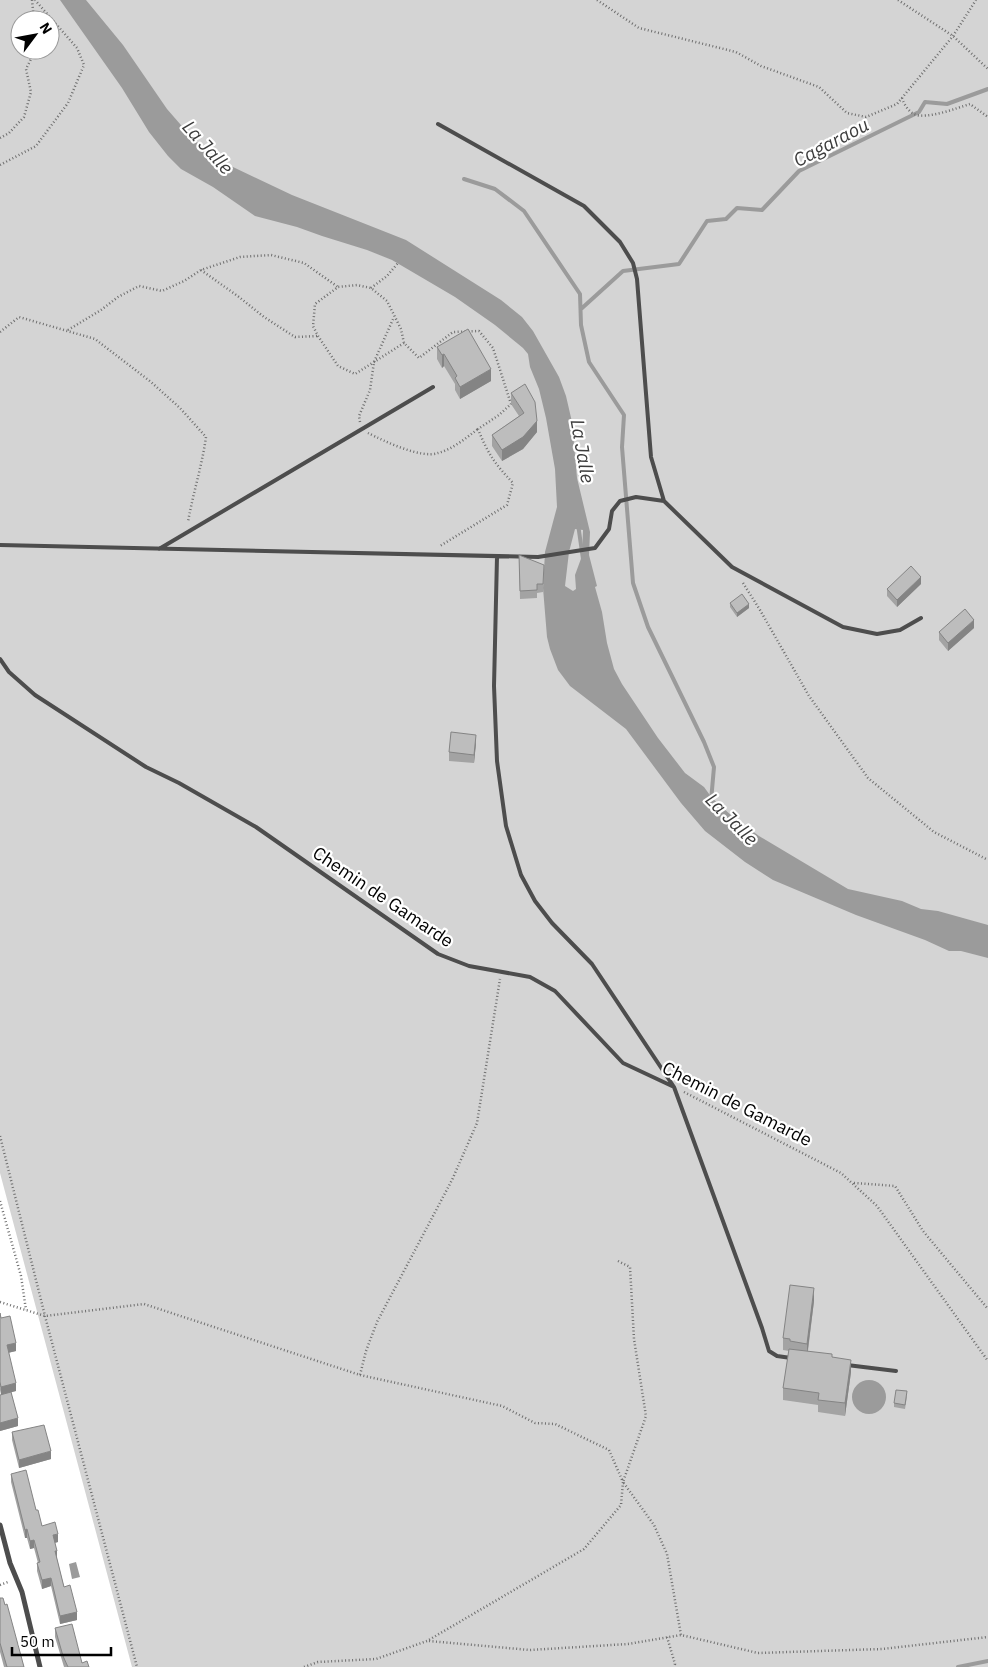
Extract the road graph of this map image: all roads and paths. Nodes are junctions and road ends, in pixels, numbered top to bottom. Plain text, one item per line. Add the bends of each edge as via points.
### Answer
1 (34, 0) edge
2 (597, 0) edge
3 (898, 0) edge
4 (976, 0) edge
5 (953, 36) junction
6 (30, 60) edge
7 (988, 69) edge
8 (902, 98) junction
9 (988, 117) edge
10 (438, 124) dead end
11 (0, 138) edge
12 (0, 165) edge
13 (398, 263) dead end
14 (201, 270) junction
15 (338, 287) junction
16 (371, 288) junction
17 (68, 330) junction
18 (0, 332) edge
19 (318, 336) junction
20 (404, 343) junction
21 (433, 387) dead end
22 (664, 501) junction
23 (186, 532) junction
24 (0, 545) edge
25 (158, 549) junction
26 (425, 555) junction
27 (497, 557) junction
28 (742, 582) dead end
29 (921, 618) dead end
30 (0, 659) edge
31 (988, 860) edge
32 (501, 972) junction
33 (674, 1087) junction
34 (0, 1136) edge
35 (852, 1183) junction
36 (0, 1202) edge
37 (618, 1261) dead end
38 (0, 1302) edge
39 (988, 1309) edge
40 (26, 1310) junction
41 (45, 1316) junction
42 (798, 1359) edge
43 (988, 1361) edge
44 (838, 1364) edge
45 (896, 1371) dead end
46 (360, 1375) junction
47 (623, 1482) junction
48 (0, 1525) edge
49 (682, 1635) junction
50 (667, 1637) junction
51 (988, 1637) edge
52 (427, 1641) junction
53 (40, 1667) edge
54 (137, 1667) edge
55 (304, 1667) edge
56 (674, 1667) edge

1 - 12 path via 77,48 84,65 68,103 36,146
2 - 8 path via 639,28 736,52 761,66 819,87 847,113 866,118 897,104
3 - 5 path
4 - 5 path
5 - 7 path
5 - 8 path
6 - 11 path via 26,68 31,92 24,117
8 - 9 path via 914,114 926,116 970,104
10 - 22 lane via 584,206 620,242 633,263 637,279 650,457
13 - 16 path
14 - 15 path via 240,257 271,255 304,263
14 - 17 path via 162,291 139,286
14 - 19 path via 295,337
15 - 16 path via 357,285
15 - 19 path via 315,304 313,326
16 - 20 path via 386,301 401,328
17 - 18 path via 19,317
17 - 23 path via 95,339 152,382 206,437
19 - 20 path via 338,366 355,374
20 - 26 path via 419,358 453,332 479,331 493,348 511,404 478,429 486,450 513,483 507,505
21 - 23 lane
22 - 27 lane via 636,497 620,501 612,511 608,529 594,548 538,557
22 - 29 lane via 732,567 843,627 877,634 900,630
23 - 25 lane
24 - 25 lane
25 - 26 lane
26 - 27 lane
27 - 33 lane via 494,686 497,761 506,826 521,874 535,901 552,923 592,964
28 - 31 path via 810,696 868,778 934,832
30 - 32 lane, Chemin de Gamarde via 9,672 35,695 146,767 256,827 438,954 469,966
32 - 33 lane, Chemin de Gamarde via 530,978 555,991 623,1063
32 - 46 path via 477,1123 452,1180 377,1322
33 - 35 path, Chemin de Gamarde via 841,1173
33 - 42 lane via 769,1352
34 - 41 path
35 - 39 path via 895,1186 923,1231
35 - 43 path, Chemin de Gamarde via 877,1206
36 - 40 path via 21,1276
37 - 47 path via 630,1267 634,1339 646,1416
38 - 40 path
40 - 41 path
41 - 46 path via 144,1304
41 - 54 path
44 - 45 lane
46 - 47 path via 502,1406 535,1423 555,1424 609,1450
47 - 49 path via 654,1525 667,1554
47 - 52 path via 621,1505 584,1549
48 - 53 street via 22,1592
49 - 50 path
49 - 51 path via 758,1654 882,1650
50 - 52 path via 628,1644 530,1650
50 - 56 path
52 - 55 path via 376,1659 318,1662

